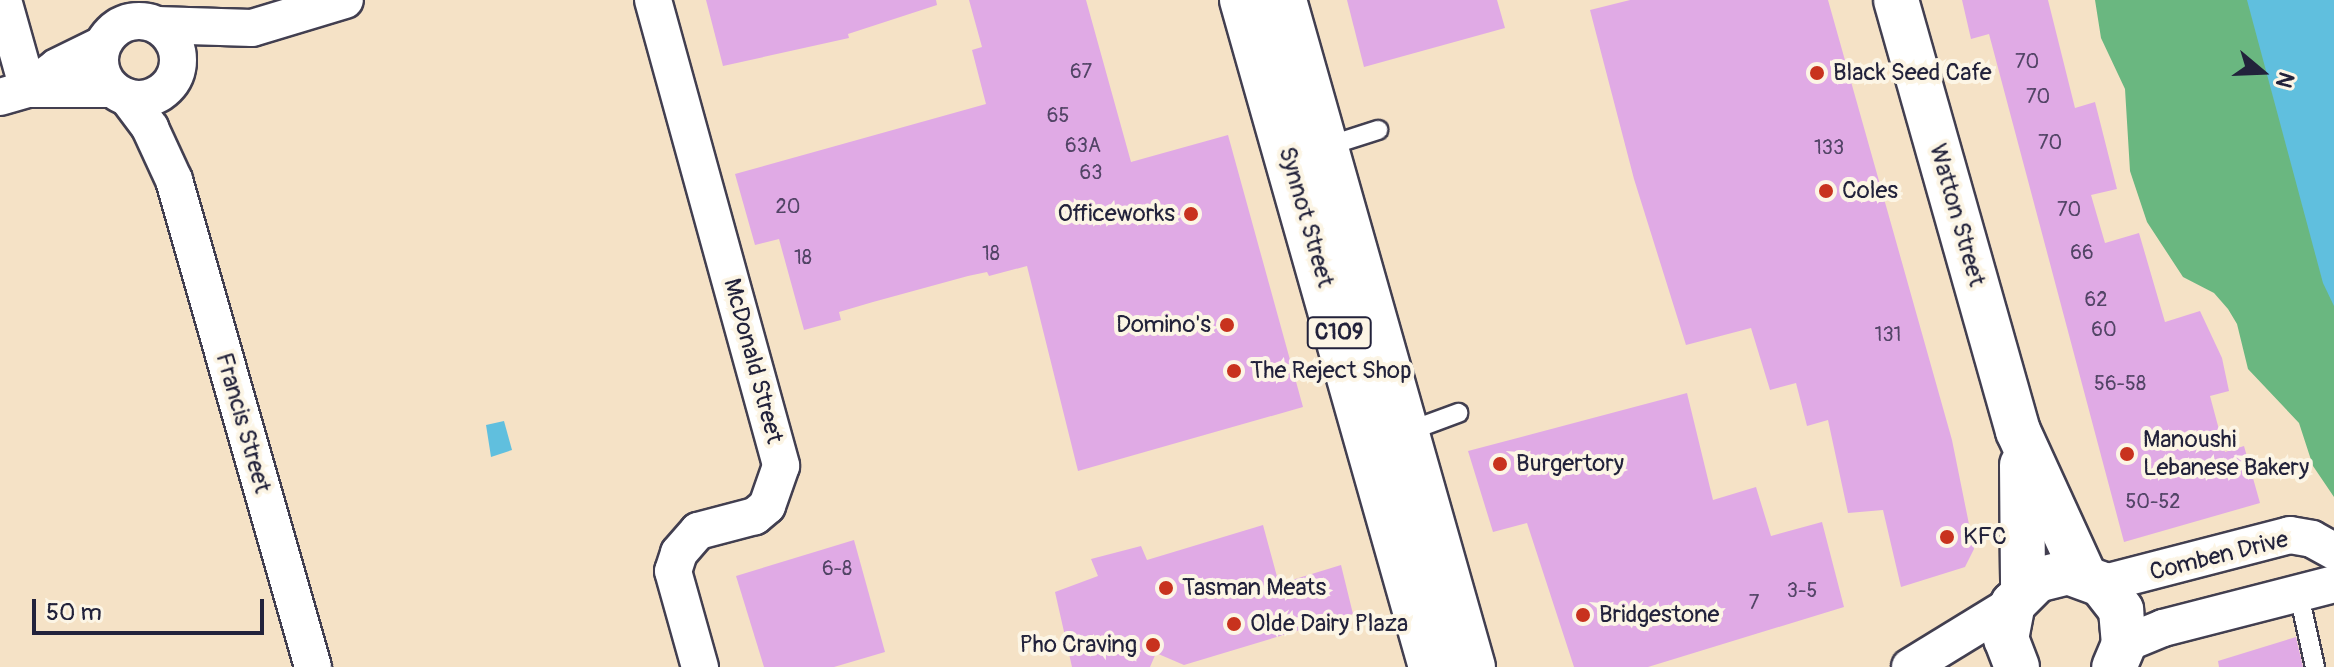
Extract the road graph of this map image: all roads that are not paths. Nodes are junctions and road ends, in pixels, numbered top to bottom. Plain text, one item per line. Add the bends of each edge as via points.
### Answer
1 (3, 0) edge
2 (345, 0) edge
3 (653, 0) edge
4 (1242, 0) edge
5 (1284, 0) edge
6 (1896, 0) edge
7 (157, 25) junction
8 (252, 28) junction
9 (102, 45) junction
10 (172, 78) junction
11 (14, 93) edge
12 (120, 93) junction
13 (1378, 130) dead end
14 (1308, 154) junction
15 (174, 180) junction
16 (1458, 413) dead end
17 (2018, 431) junction
18 (1387, 437) junction
19 (2334, 551) edge
20 (2093, 579) junction
21 (2334, 584) edge
22 (2299, 595) junction
23 (2018, 597) junction
24 (2120, 658) edge
25 (2320, 665) edge
26 (313, 667) edge
27 (700, 667) edge
28 (1431, 667) edge
29 (1473, 667) edge
30 (1910, 667) edge
31 (2017, 667) edge

1 - 11 street
2 - 8 street
3 - 27 street, McDonald Street via 781,466 767,506 755,516 698,531 679,553 673,571
4 - 14 main road, Synnot Street / C109
5 - 14 main road, Synnot Street / C109
6 - 17 main road, Watton Street
7 - 8 street
7 - 9 street via 125,23
7 - 10 street via 174,44
8 - 10 street
9 - 11 street
9 - 12 street via 101,71
10 - 12 street via 145,99
10 - 15 street, Francis Street
11 - 12 street
12 - 15 street, Francis Street via 150,128
13 - 14 lane
14 - 18 main road, Synnot Street / C109
15 - 26 street, Francis Street
16 - 18 lane
17 - 20 main road, Watton Street
17 - 23 main road, Watton Street via 2026,513
18 - 28 main road, Synnot Street / C109
18 - 29 main road, Synnot Street / C109
19 - 20 street, Comben Drive via 2290,535
20 - 23 main road via 2052,574
20 - 24 main road, Watton Street via 2121,610
21 - 22 street
22 - 24 street via 2163,628
22 - 25 lane
23 - 30 street
23 - 31 main road, Watton Street via 2006,639

